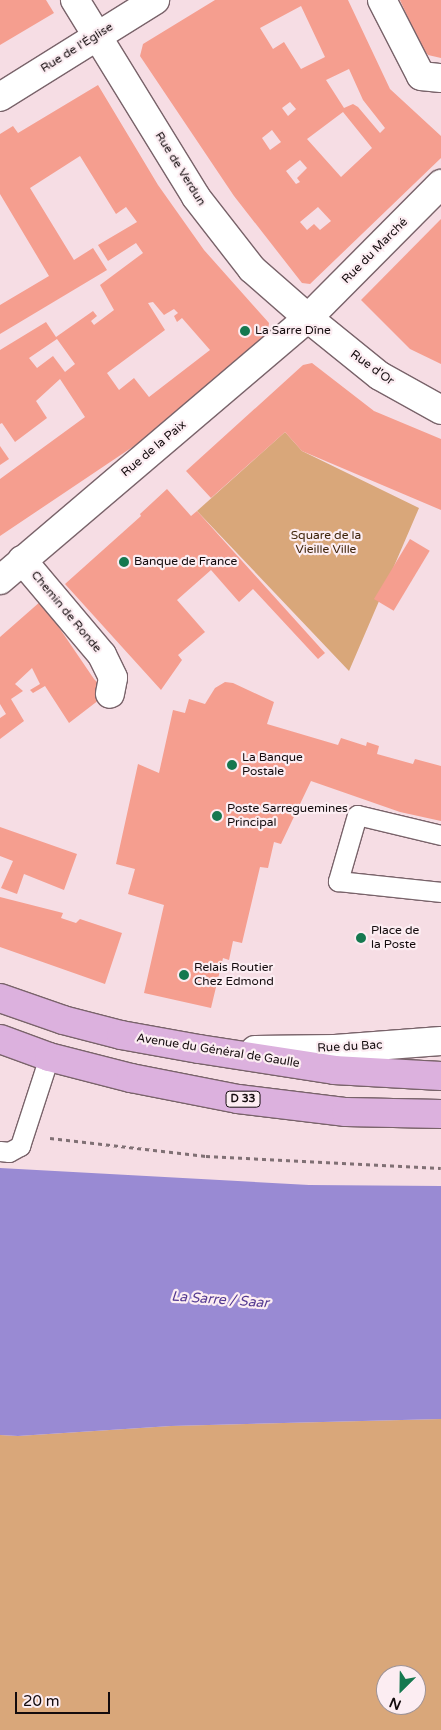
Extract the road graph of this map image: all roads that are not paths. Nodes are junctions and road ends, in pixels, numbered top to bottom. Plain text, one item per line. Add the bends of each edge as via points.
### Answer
1 (75, 0) edge
2 (154, 0) edge
3 (382, 0) edge
4 (98, 34) junction
5 (441, 78) edge
6 (0, 97) edge
7 (441, 184) edge
8 (308, 318) junction
9 (441, 410) edge
10 (22, 560) junction
11 (0, 580) edge
12 (110, 694) dead end
13 (441, 835) edge
14 (441, 892) edge
15 (0, 998) edge
16 (0, 1040) edge
17 (441, 1040) edge
18 (199, 1049) junction
19 (49, 1057) junction
20 (441, 1076) edge
21 (441, 1114) edge
22 (0, 1152) edge

1 - 4 street, Rue de Verdun
2 - 4 street, Rue de l'Église
3 - 5 street via 421,76
4 - 6 street, Rue de l'Église
4 - 8 street, Rue de Verdun via 196,197 252,269
7 - 8 street, Rue du Marché
8 - 9 street, Rue d'Or via 380,376
8 - 10 street, Rue de la Paix
10 - 11 street, Rue de la Paix
10 - 12 street, Chemin de Ronde via 102,655 113,678
13 - 14 lane via 357,815 338,881
15 - 18 main road, Avenue du Général de Gaulle via 102,1030
16 - 19 main road, D 33
17 - 18 street, Rue du Bac via 335,1049
18 - 20 main road, Avenue du Général de Gaulle via 334,1070
19 - 21 main road, D 33 via 131,1078 238,1099 346,1112
19 - 22 lane via 20,1146 9,1152

